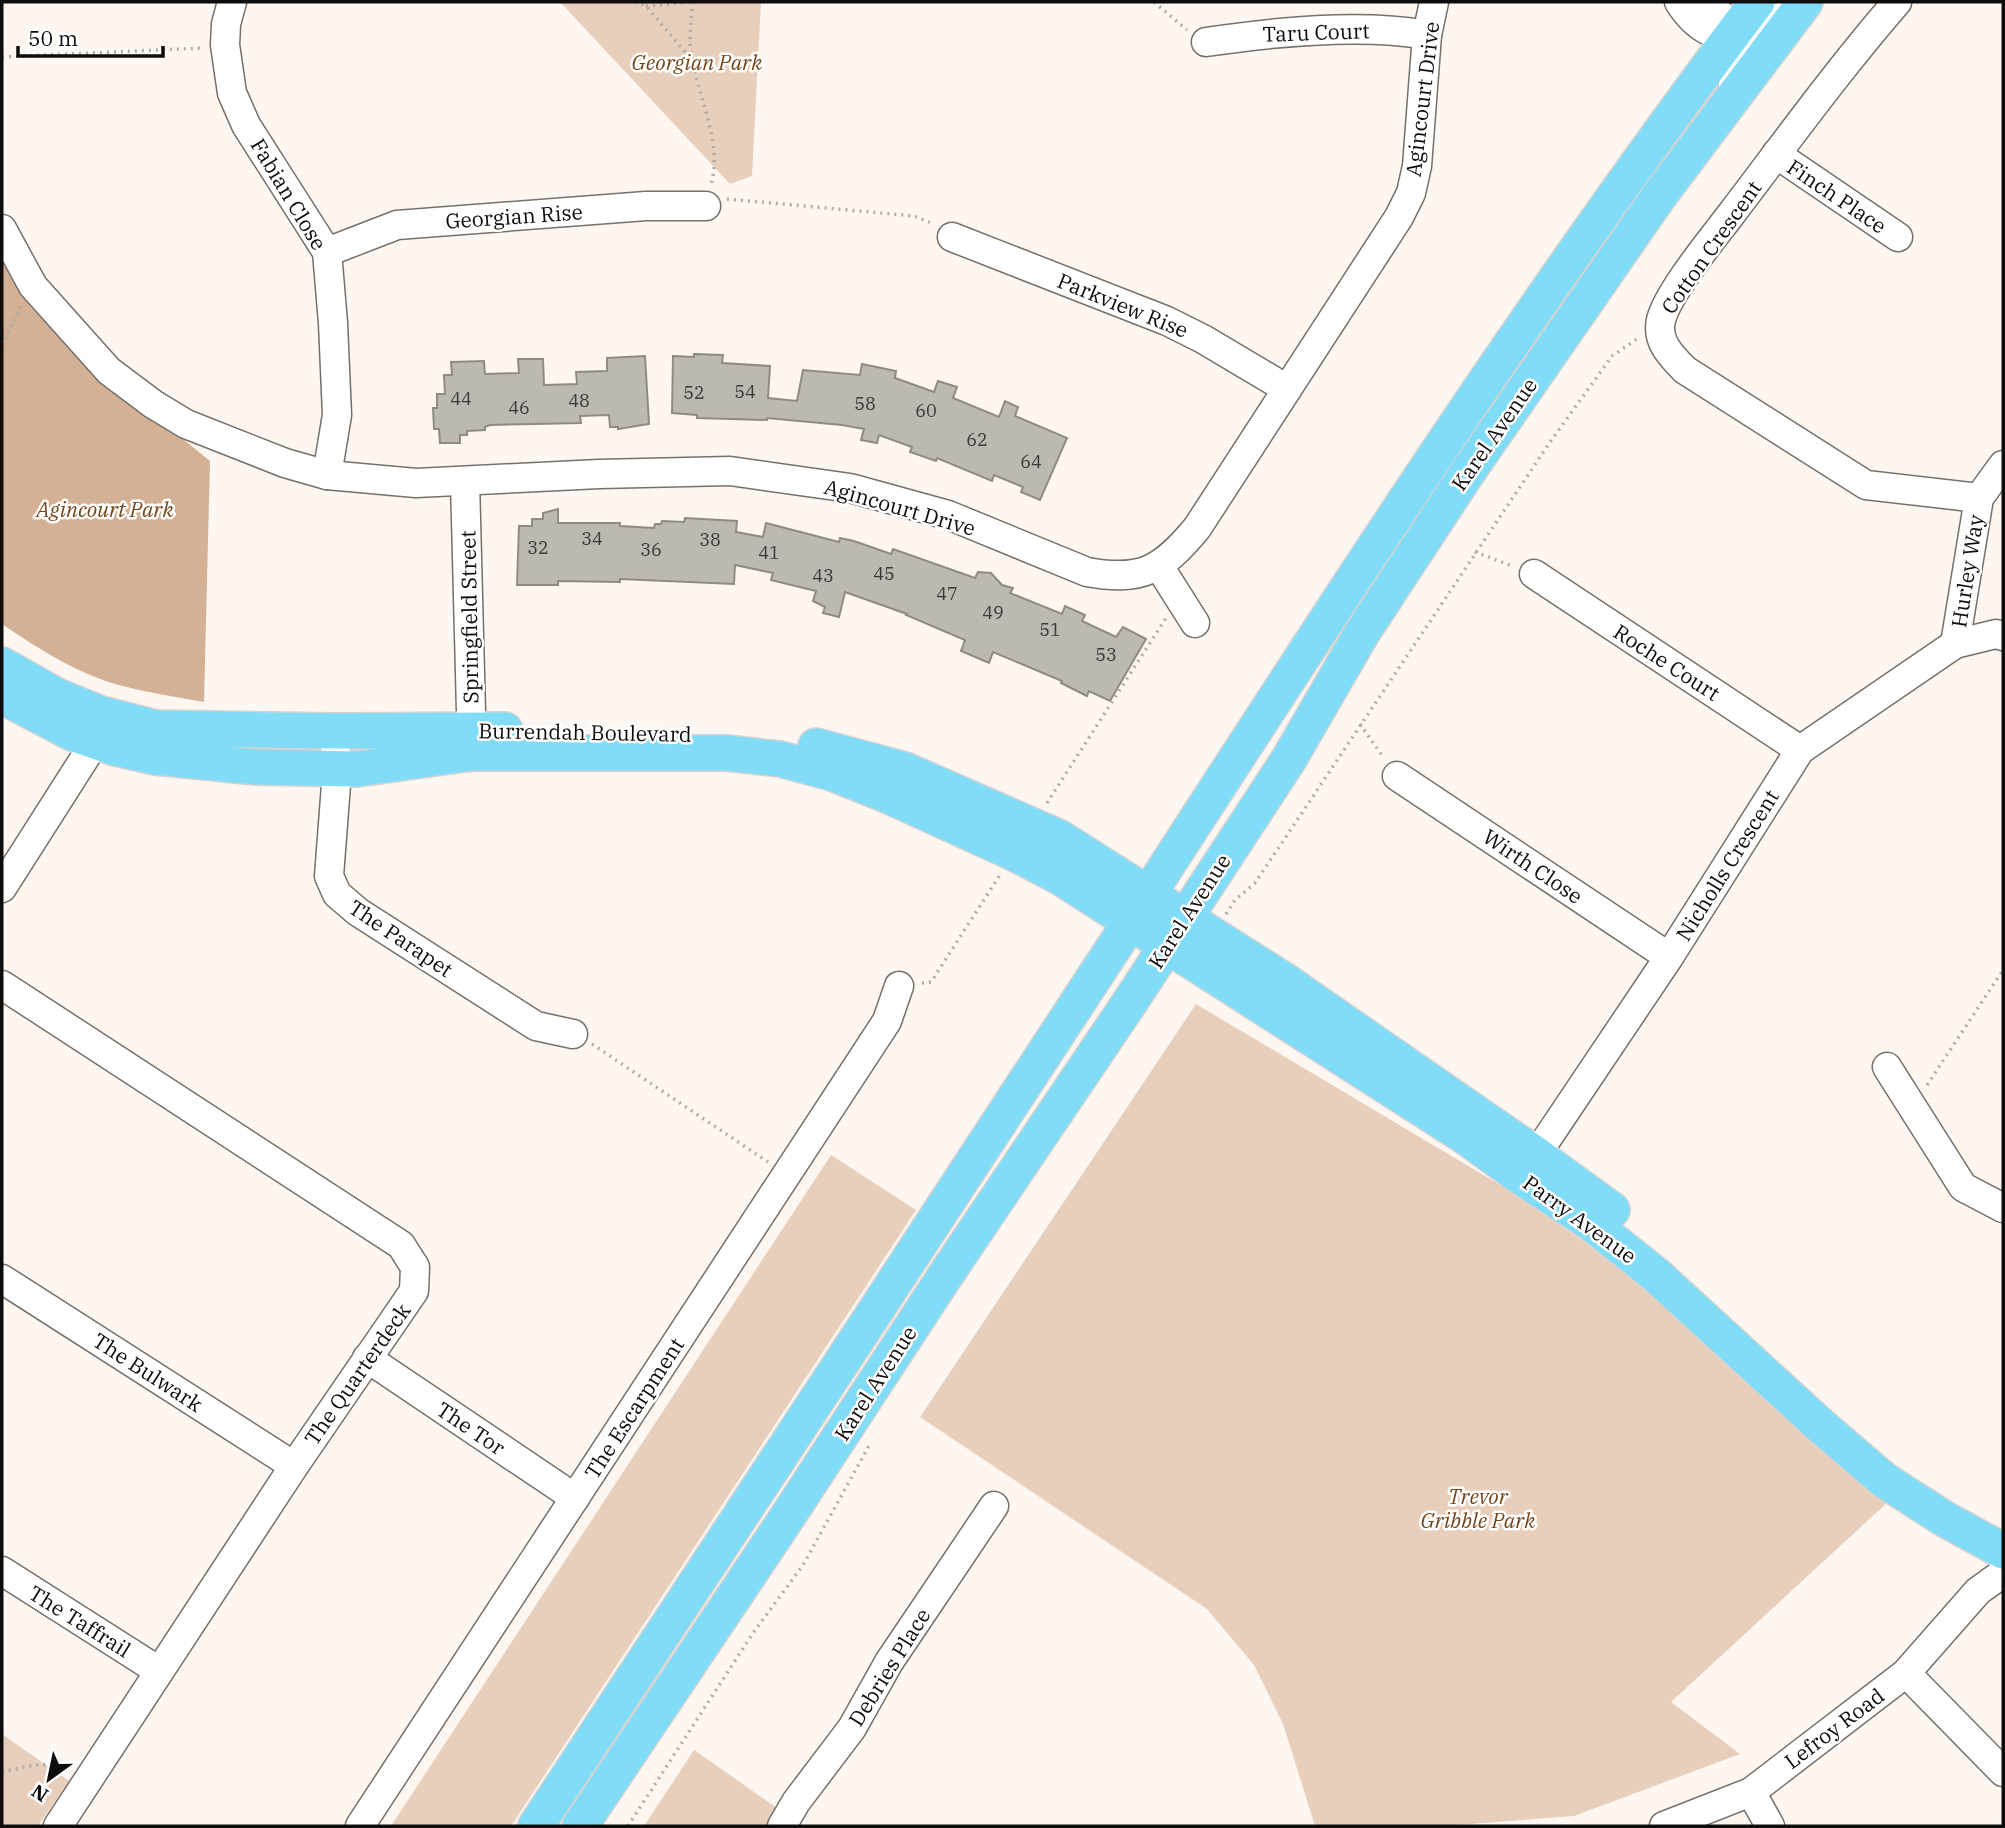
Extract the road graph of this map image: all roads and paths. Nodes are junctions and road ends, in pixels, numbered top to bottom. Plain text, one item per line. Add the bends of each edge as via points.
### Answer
1 (232, 2) edge
2 (635, 2) edge
3 (693, 2) edge
4 (1154, 2) edge
5 (1434, 2) edge
6 (1679, 2) edge
7 (1699, 2) edge
8 (1757, 2) edge
9 (1796, 2) edge
10 (1805, 2) edge
11 (1897, 2) edge
12 (646, 6) junction
13 (1427, 35) junction
14 (1731, 37) junction
15 (1206, 42) joint
16 (225, 46) junction
17 (2, 57) edge
18 (691, 59) junction
19 (1732, 99) junction
20 (1776, 154) junction
21 (706, 206) junction
22 (2, 229) edge
23 (952, 237) joint
24 (1898, 237) dead end
25 (327, 251) junction
26 (19, 309) dead end
27 (1660, 334) junction
28 (2, 346) edge
29 (1287, 388) junction
30 (2003, 465) edge
31 (327, 475) junction
32 (465, 481) junction
33 (1979, 498) junction
34 (1475, 552) junction
35 (1159, 566) junction
36 (1534, 574) joint
37 (1179, 598) junction
38 (1195, 623) dead end
39 (2003, 636) edge
40 (1955, 643) junction
41 (2, 665) edge
42 (2, 696) edge
43 (1360, 724) junction
44 (98, 728) junction
45 (335, 731) junction
46 (472, 741) junction
47 (1800, 750) junction
48 (337, 769) junction
49 (1397, 776) joint
50 (1040, 814) dead end
51 (1004, 868) dead end
52 (2, 888) edge
53 (1139, 907) junction
54 (1223, 918) dead end
55 (1176, 930) junction
56 (1669, 957) junction
57 (2003, 970) edge
58 (2, 985) edge
59 (899, 986) joint
60 (573, 1034) joint
61 (1887, 1067) dead end
62 (1912, 1107) junction
63 (1528, 1166) junction
64 (788, 1175) junction
65 (2003, 1208) edge
66 (2, 1279) edge
67 (368, 1358) junction
68 (294, 1465) junction
69 (575, 1498) junction
70 (994, 1506) dead end
71 (2000, 1543) edge
72 (2, 1571) edge
73 (159, 1671) junction
74 (1906, 1673) junction
75 (2, 1772) edge
76 (2003, 1772) edge
77 (86, 1783) junction
78 (1751, 1792) junction
79 (58, 1826) edge
80 (360, 1826) edge
81 (536, 1826) edge
82 (580, 1826) edge
83 (782, 1826) edge
84 (1664, 1826) edge
85 (1770, 1826) edge

1 - 16 street, Fabian Close
2 - 12 path
3 - 12 path
3 - 18 path
4 - 15 path
5 - 13 street, Agincourt Drive
6 - 14 street via 1709,33
7 - 14 street via 1723,17
8 - 14 main road, Karel Avenue
9 - 14 street via 1762,30
10 - 19 main road, Karel Avenue
11 - 20 street, Cotton Crescent
12 - 18 path
13 - 15 street, Taru Court via 1389,29 1263,33
13 - 29 street, Agincourt Drive via 1411,192
14 - 19 street
14 - 53 main road, Karel Avenue via 1542,296
16 - 17 path
16 - 25 street, Fabian Close via 232,93 246,125
18 - 21 path via 714,148 715,172
19 - 55 main road, Karel Avenue via 1659,195 1467,472 1362,633 1289,759
20 - 24 street, Finch Place
20 - 27 street, Cotton Crescent via 1671,298 1661,318
21 - 23 path via 731,197 914,216 933,222
21 - 25 street, Georgian Rise via 646,206 397,225
22 - 31 street, Agincourt Drive via 33,286 109,371 186,424
23 - 29 street, Parkview Rise via 1167,321
25 - 31 street, Fabian Close via 337,415
26 - 28 path
27 - 33 street, Cotton Crescent via 1670,355 1685,370 1866,485
27 - 34 path via 1633,341 1612,356
29 - 35 street, Agincourt Drive via 1196,528
30 - 33 street, Hurley Way
31 - 32 street, Agincourt Drive via 416,483
32 - 35 street, Agincourt Drive via 730,471 850,488 948,515 1087,572 1135,574
32 - 46 street, Springfield Street
33 - 40 street, Hurley Way
34 - 36 path
34 - 43 path
35 - 37 street
36 - 47 street, Roche Court
37 - 38 street
37 - 50 path
39 - 40 street, Nicholls Crescent
40 - 47 street, Nicholls Crescent
41 - 44 main road, Burrendah Boulevard via 57,696
42 - 44 main road, Burrendah Boulevard via 48,722
43 - 49 path
43 - 54 path via 1255,883
44 - 45 main road, Burrendah Boulevard
44 - 48 main road, Burrendah Boulevard via 163,757 256,767
44 - 52 street
45 - 46 main road, Burrendah Boulevard
45 - 48 street, The Parapet
46 - 48 main road, Burrendah Boulevard via 356,769
46 - 53 main road, Burrendah Boulevard via 674,732 756,736 818,747 905,770 1060,838
47 - 56 street, Nicholls Crescent
48 - 60 street, The Parapet via 329,876 337,894 536,1026
49 - 56 street, Wirth Close
51 - 59 path via 931,982
53 - 55 main road, Parry Avenue
53 - 81 main road, Karel Avenue
55 - 63 main road, Parry Avenue via 1294,987
55 - 82 main road, Karel Avenue
56 - 63 street, Nicholls Crescent
57 - 62 path
58 - 67 street, The Quarterdeck via 401,1245 415,1267 414,1291
59 - 64 street, The Escarpment via 887,1021
60 - 64 path
61 - 62 street
62 - 65 street via 1963,1187
63 - 71 main road, Parry Avenue via 1613,1212 1884,1452 1947,1494
64 - 69 street, The Escarpment
66 - 68 street, The Bulwark
67 - 68 street, The Quarterdeck
67 - 69 street, The Tor
68 - 73 street, The Quarterdeck
69 - 80 street, The Escarpment
70 - 83 street, Debries Place via 889,1662 852,1728
71 - 74 street, Lefroy Road via 1978,1591
72 - 73 street, The Taffrail
73 - 77 street, The Quarterdeck
74 - 76 street
74 - 78 street, Lefroy Road
75 - 77 path via 50,1764
77 - 79 street, The Quarterdeck
78 - 84 street, Lefroy Road
78 - 85 street

